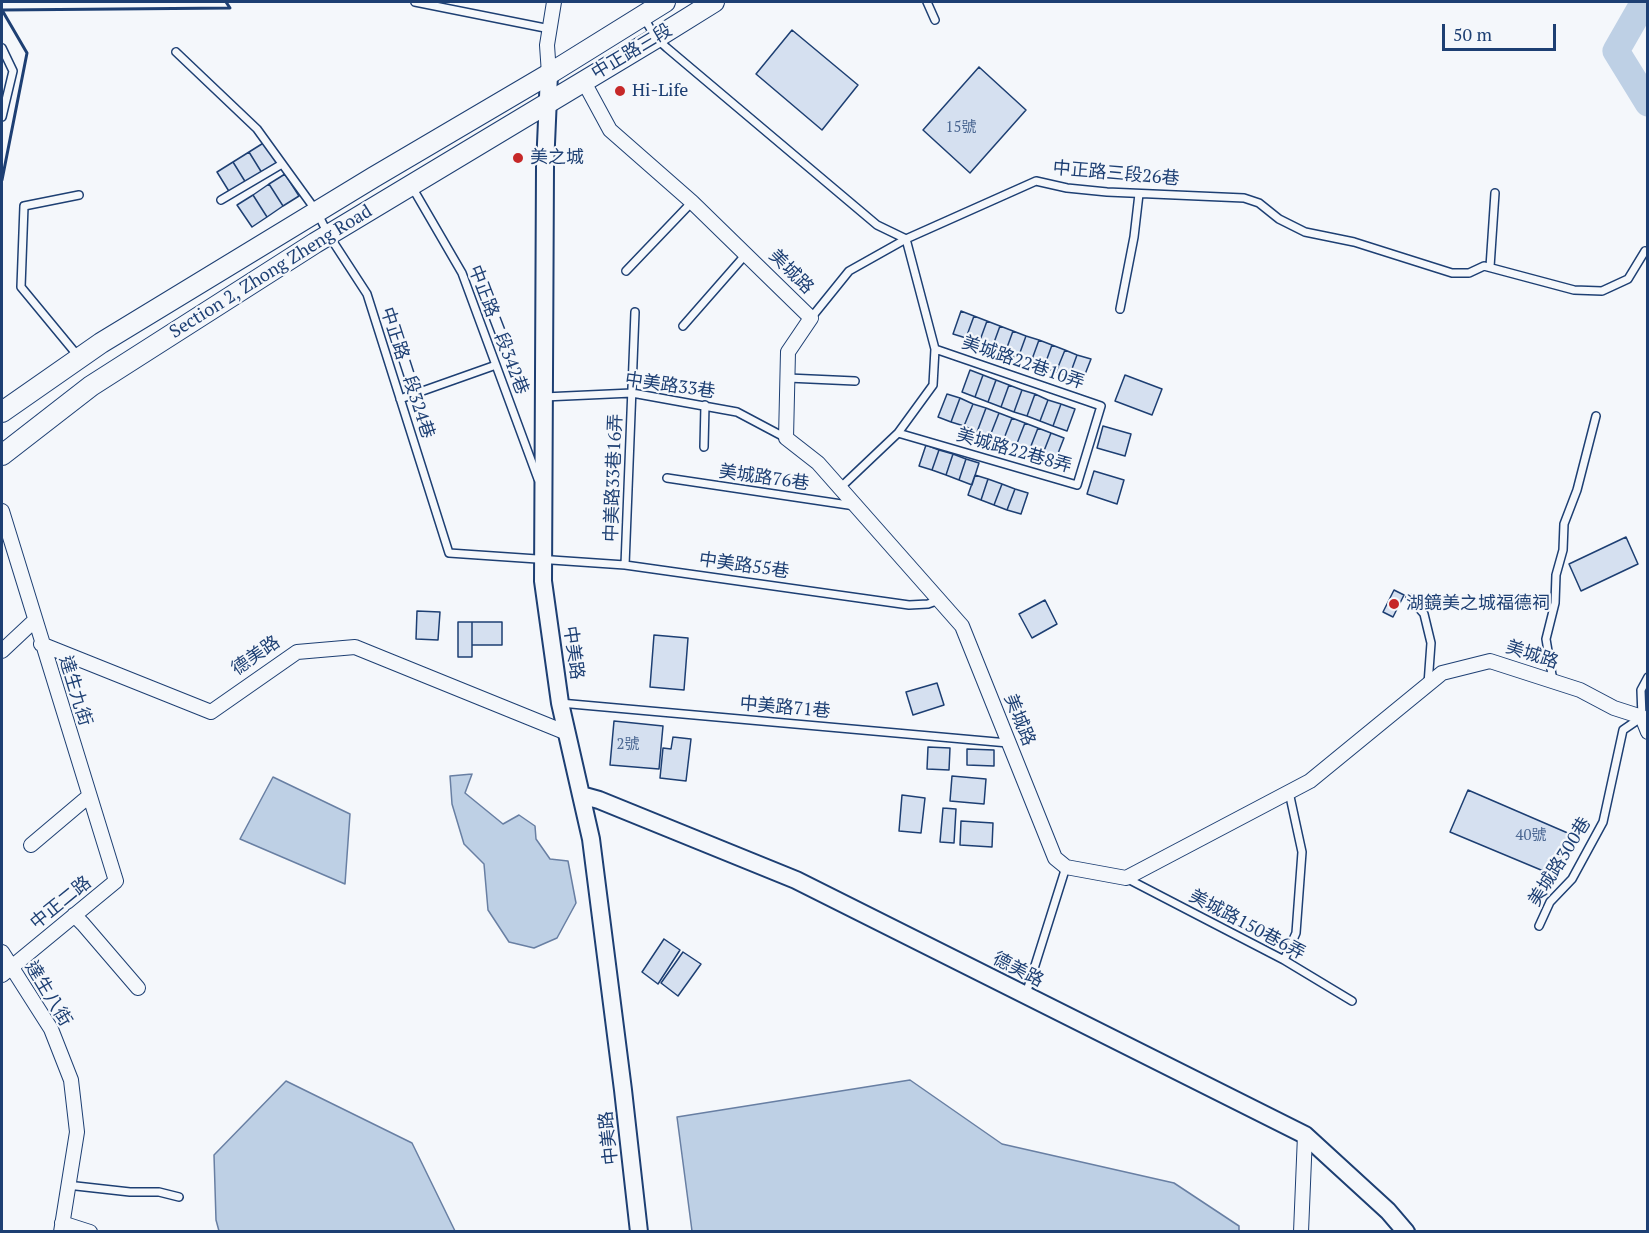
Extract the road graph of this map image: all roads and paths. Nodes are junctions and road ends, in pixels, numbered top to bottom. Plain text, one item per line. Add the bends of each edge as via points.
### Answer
1 (416, 2) edge
2 (554, 2) edge
3 (665, 2) edge
4 (714, 2) edge
5 (927, 2) edge
6 (643, 15) junction
7 (935, 20) dead end
8 (550, 29) junction
9 (656, 38) junction
10 (2, 48) edge
11 (176, 52) dead end
12 (549, 74) junction
13 (584, 82) junction
14 (549, 102) junction
15 (2, 117) edge
16 (282, 164) junction
17 (411, 185) junction
18 (1495, 193) dead end
19 (1139, 194) junction
20 (79, 195) dead end
21 (221, 200) dead end
22 (692, 202) junction
23 (317, 212) junction
24 (328, 234) junction
25 (906, 239) junction
26 (1645, 250) dead end
27 (747, 253) junction
28 (1490, 267) junction
29 (626, 271) dead end
30 (1120, 309) dead end
31 (636, 312) dead end
32 (812, 318) junction
33 (683, 326) dead end
34 (935, 349) junction
35 (79, 358) junction
36 (496, 365) junction
37 (788, 378) junction
38 (855, 381) dead end
39 (632, 393) junction
40 (544, 397) junction
41 (400, 399) junction
42 (705, 405) junction
43 (1101, 406) joint
44 (2, 412) edge
45 (1596, 417) dead end
46 (898, 433) junction
47 (786, 438) junction
48 (704, 447) dead end
49 (2, 454) edge
50 (668, 478) dead end
51 (840, 488) junction
52 (543, 493) junction
53 (857, 506) junction
54 (2, 511) edge
55 (449, 553) joint
56 (543, 558) junction
57 (625, 565) junction
58 (1410, 598) dead end
59 (939, 600) junction
60 (34, 621) junction
61 (41, 644) junction
62 (2, 651) edge
63 (1647, 678) edge
64 (1553, 681) junction
65 (1428, 684) junction
66 (560, 703) junction
67 (1642, 717) junction
68 (1647, 732) edge
69 (567, 733) junction
70 (1008, 743) junction
71 (1289, 792) junction
72 (581, 795) junction
73 (89, 796) junction
74 (31, 845) dead end
75 (1066, 867) junction
76 (1126, 878) junction
77 (116, 881) joint
78 (74, 915) junction
79 (1539, 926) dead end
80 (2, 952) edge
81 (1284, 960) junction
82 (6, 971) edge
83 (138, 988) dead end
84 (1026, 995) junction
85 (1352, 1001) dead end
86 (1305, 1135) junction
87 (67, 1185) junction
88 (179, 1197) dead end
89 (61, 1227) edge
90 (90, 1232) edge
91 (639, 1232) edge
92 (1301, 1232) edge
93 (1406, 1232) edge

1 - 8 lane
2 - 8 street
3 - 6 main road, Section 2, Zhong Zheng Road
4 - 9 main road, 中正路三段
5 - 7 lane
6 - 9 lane
6 - 12 main road, Section 2, Zhong Zheng Road
8 - 12 street
9 - 13 main road, 中正路三段
9 - 25 lane via 877,225
10 - 15 lane via 13,71
11 - 16 lane, 中正路二段324巷 via 257,129
12 - 14 street, 中美路
12 - 23 main road, Section 2, Zhong Zheng Road
13 - 14 main road, 中正路三段
13 - 22 street, 美城路 via 610,130
14 - 17 main road, Section 2, Zhong Zheng Road
14 - 40 street, 中美路
16 - 21 lane
16 - 23 lane, 中正路二段324巷
17 - 24 main road, Section 2, Zhong Zheng Road
17 - 36 lane, 中正路二段342巷 via 462,273
18 - 28 lane
19 - 25 lane, 中正路三段26巷 via 1036,182
19 - 28 lane, 中正路三段26巷 via 1245,198 1305,232 1354,242 1452,273
19 - 30 lane
20 - 35 lane via 24,206 21,286
22 - 27 street, 美城路
22 - 29 lane
23 - 24 lane, 中正路二段324巷
23 - 35 main road, Section 2, Zhong Zheng Road
24 - 41 lane, 中正路二段324巷 via 367,294
24 - 49 main road, Section 2, Zhong Zheng Road via 91,386
25 - 32 lane, 中正路三段26巷 via 849,271
25 - 34 lane
26 - 28 lane, 中正路三段26巷 via 1628,279 1602,291 1574,290
27 - 32 street, 美城路
27 - 33 lane
31 - 39 lane, 中美路33巷16弄
32 - 37 street, 美城路 via 788,352
34 - 43 lane, 美城路22巷10弄
34 - 46 lane via 933,385
35 - 44 main road, Section 2, Zhong Zheng Road
36 - 41 lane
36 - 52 lane, 中正路二段342巷
37 - 38 lane
37 - 47 street, 美城路
39 - 40 lane, 中美路33巷
39 - 42 lane, 中美路33巷
39 - 57 lane, 中美路33巷16弄
40 - 52 street, 中美路
41 - 55 lane, 中正路二段324巷
42 - 47 lane, 中美路33巷 via 737,412
42 - 48 lane
43 - 46 lane, 美城路22巷8弄 via 1077,485
45 - 64 lane via 1564,524 1555,603 1546,639
46 - 51 lane
47 - 51 street, 美城路 via 818,463
50 - 53 lane, 美城路76巷
51 - 53 street, 美城路
52 - 56 street, 中美路
53 - 59 street, 美城路
54 - 60 street, 達生九街
55 - 56 lane, 中美路55巷
56 - 57 lane, 中美路55巷
56 - 66 street, 中美路
57 - 59 lane, 中美路55巷 via 909,605
58 - 65 lane via 1424,614 1431,643
59 - 70 street, 美城路 via 962,626
60 - 61 street, 達生九街
60 - 62 street
61 - 69 street, 德美路 via 211,712 297,652 355,646
61 - 73 street, 達生九街
63 - 67 lane via 1641,690
64 - 65 street, 美城路 via 1490,661 1442,673
64 - 67 street, 美城路
65 - 71 street, 美城路 via 1310,781
66 - 69 street, 中美路
66 - 70 lane, 中美路71巷
67 - 68 street
67 - 79 lane, 美城路300巷 via 1623,730 1603,822 1593,843 1572,879 1550,902
69 - 72 street, 中美路
70 - 75 street, 美城路 via 1055,858
71 - 76 street, 美城路
71 - 81 lane via 1302,852 1296,933
72 - 84 street, 德美路 via 796,880
72 - 91 street, 中美路 via 591,839
73 - 74 street
73 - 77 street, 達生九街
75 - 76 street
75 - 84 lane
76 - 81 lane, 美城路150巷6弄
77 - 78 street, 中正二路
78 - 82 street, 中正二路
78 - 83 street
80 - 82 street, 達生八街
81 - 85 lane, 美城路150巷6弄
82 - 87 street, 達生八街 via 51,1029 71,1080 77,1132
84 - 86 street, 德美路
86 - 92 street
86 - 93 street, 德美路
87 - 88 lane
87 - 89 street, 達生八街
89 - 90 street

